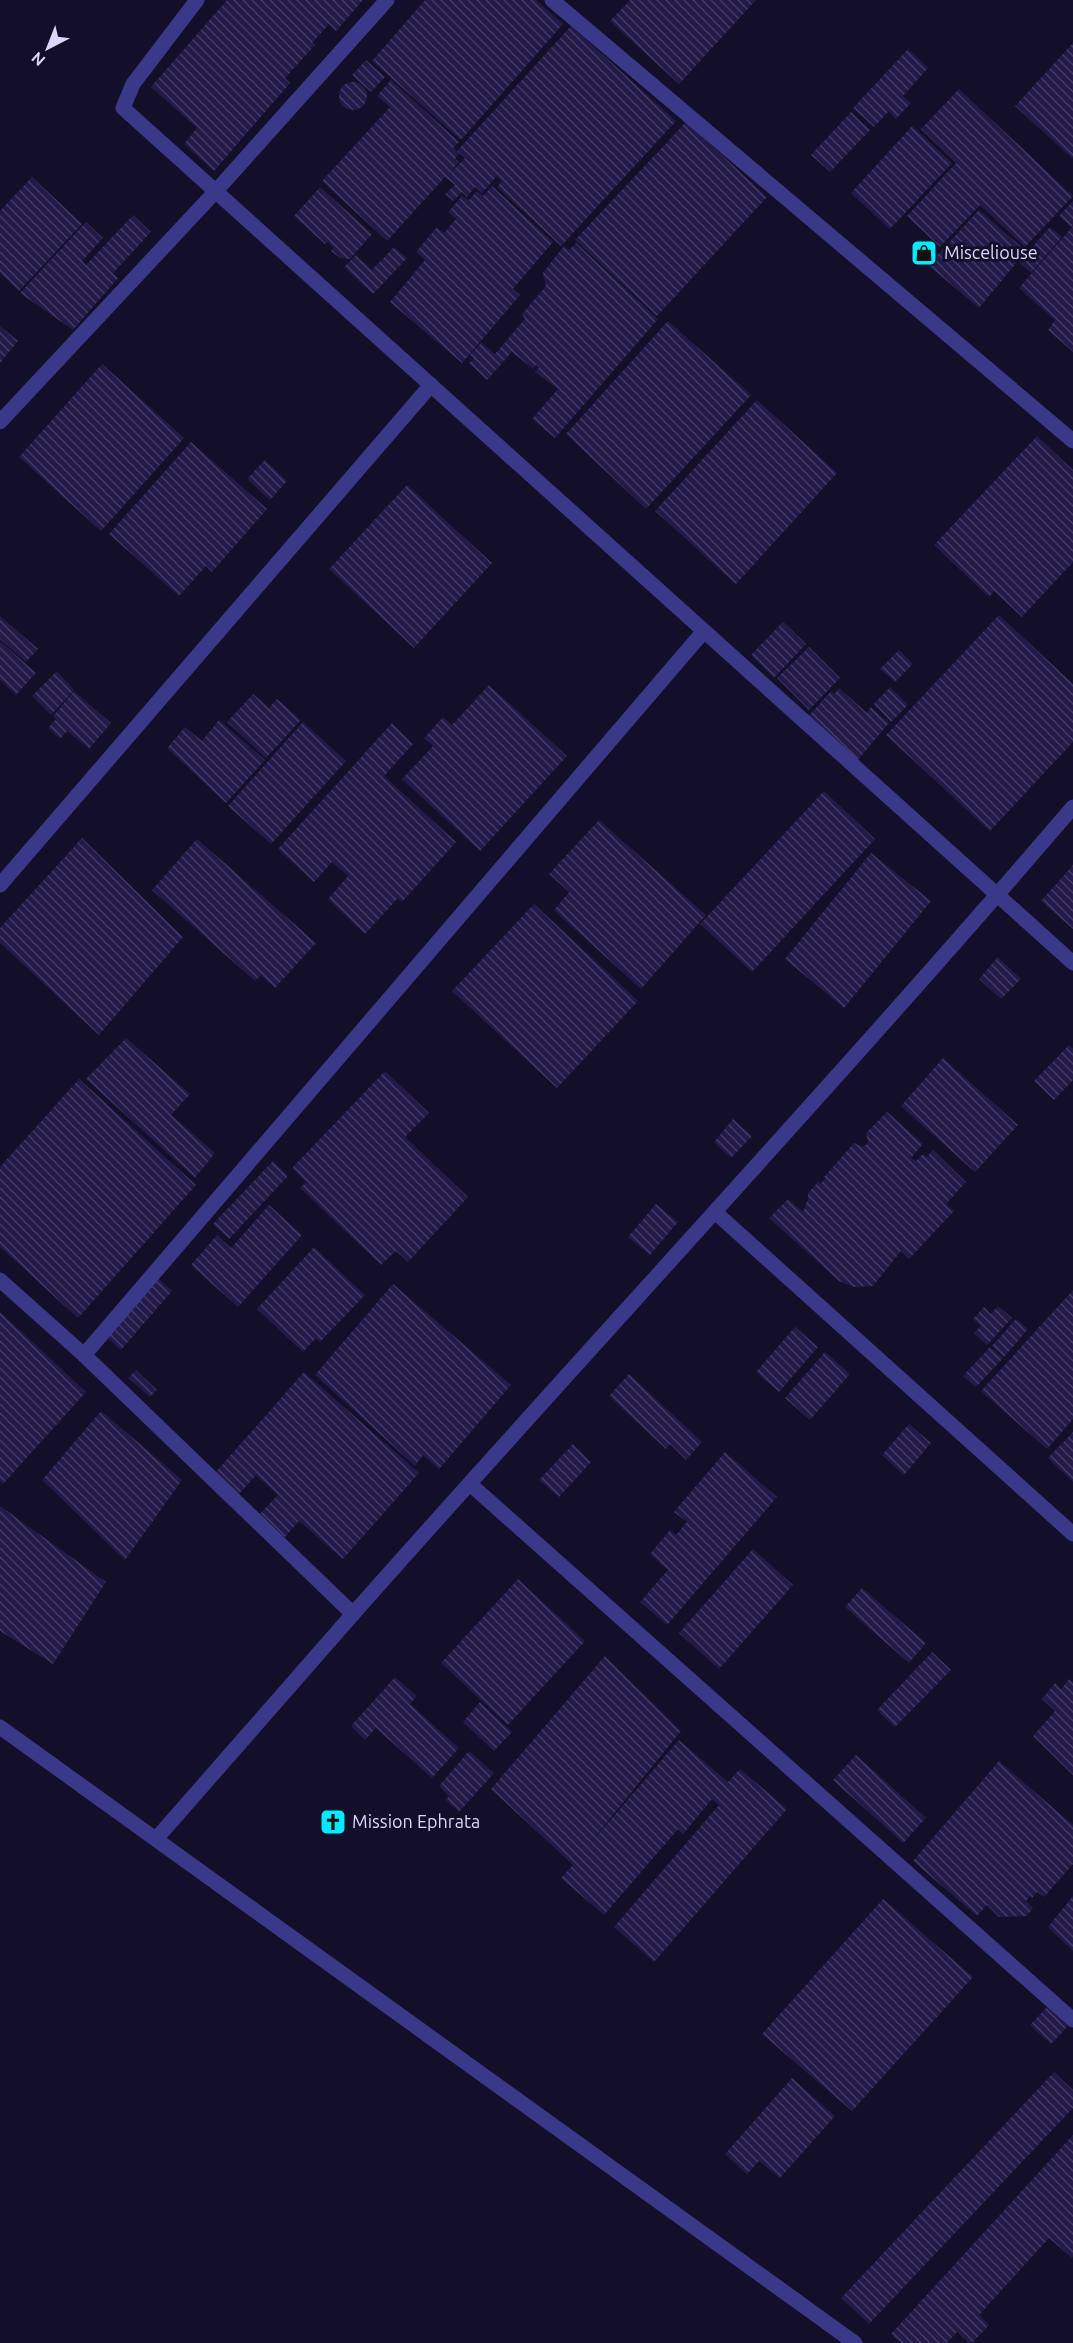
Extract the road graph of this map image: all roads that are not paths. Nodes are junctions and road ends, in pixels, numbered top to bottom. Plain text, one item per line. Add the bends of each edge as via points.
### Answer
1 (197, 0) edge
2 (387, 0) edge
3 (552, 0) edge
4 (216, 191) junction
5 (430, 385) junction
6 (0, 422) edge
7 (1073, 441) edge
8 (704, 631) junction
9 (1073, 807) edge
10 (0, 885) edge
11 (998, 895) junction
12 (1073, 963) edge
13 (715, 1212) junction
14 (0, 1280) edge
15 (84, 1355) junction
16 (470, 1484) junction
17 (1073, 1534) edge
18 (353, 1614) junction
19 (0, 1726) edge
20 (156, 1839) junction
21 (1073, 2020) edge
22 (855, 2343) edge

1 - 4 street via 133,84 123,108
2 - 4 street
3 - 7 street
4 - 5 street
4 - 6 street
5 - 8 street
5 - 10 street
8 - 11 street
8 - 15 street
9 - 11 street
11 - 12 street
11 - 13 street
13 - 16 street
13 - 17 street
14 - 15 street
15 - 18 street
16 - 18 street
16 - 21 street
18 - 20 street
19 - 20 street
20 - 22 street

